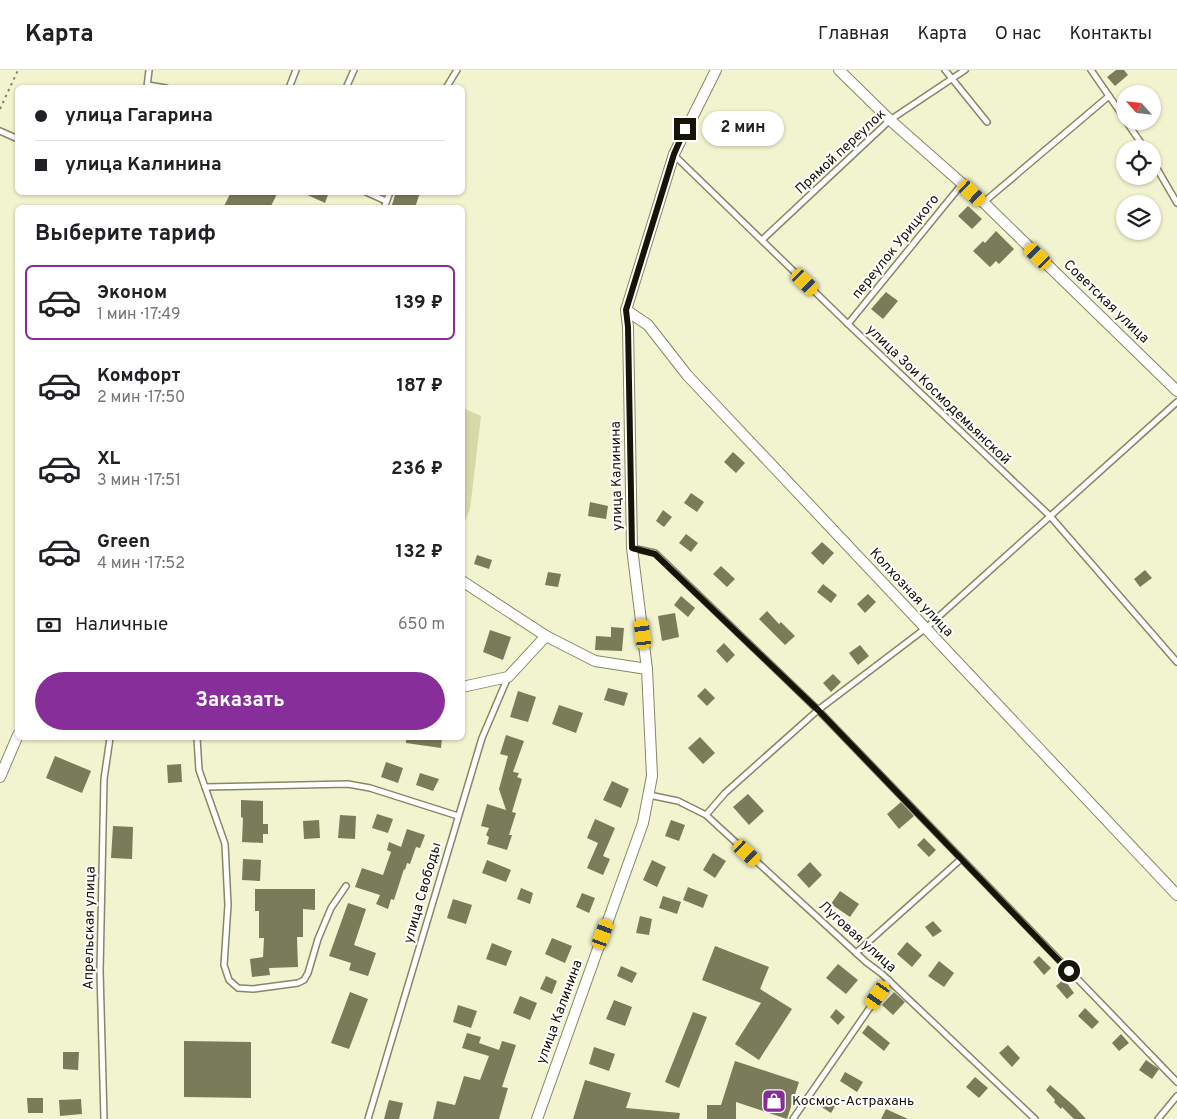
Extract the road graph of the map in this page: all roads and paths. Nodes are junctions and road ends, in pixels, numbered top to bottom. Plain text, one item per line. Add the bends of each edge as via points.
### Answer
1 (18, 70) edge
2 (149, 70) edge
3 (296, 70) edge
4 (354, 70) edge
5 (457, 70) edge
6 (716, 70) edge
7 (839, 70) edge
8 (945, 70) edge
9 (965, 70) edge
10 (1091, 70) edge
11 (953, 79) junction
12 (147, 85) edge
13 (290, 85) edge
14 (347, 85) edge
15 (448, 85) edge
16 (1109, 96) junction
17 (1116, 106) edge
18 (0, 109) edge
19 (890, 120) junction
20 (987, 122) dead end
21 (0, 131) edge
22 (15, 138) edge
23 (674, 154) junction
24 (1161, 175) edge
25 (962, 184) junction
26 (373, 195) edge
27 (389, 195) edge
28 (386, 201) junction
29 (983, 202) junction
30 (1177, 203) edge
31 (385, 205) edge
32 (762, 240) junction
33 (626, 310) junction
34 (848, 324) junction
35 (1177, 391) edge
36 (1177, 402) edge
37 (1050, 516) junction
38 (632, 548) junction
39 (465, 583) edge
40 (926, 628) junction
41 (546, 636) junction
42 (1177, 662) edge
43 (647, 669) junction
44 (508, 678) junction
45 (465, 686) edge
46 (818, 710) junction
47 (16, 740) edge
48 (110, 740) edge
49 (197, 740) edge
50 (0, 777) edge
51 (205, 787) junction
52 (649, 796) junction
53 (706, 815) junction
54 (458, 816) junction
55 (961, 859) junction
56 (346, 886) dead end
57 (1177, 895) edge
58 (856, 953) junction
59 (889, 980) junction
60 (1177, 1082) edge
61 (1177, 1096) edge
62 (104, 1119) edge
63 (368, 1119) edge
64 (536, 1119) edge
65 (793, 1119) edge
66 (1035, 1119) edge
67 (1158, 1119) edge

1 - 18 path
2 - 12 lane
3 - 13 lane
4 - 14 lane
5 - 15 lane
6 - 23 street, улица Калинина
7 - 19 street, Советская улица
8 - 11 lane
9 - 11 lane, Прямой переулок
10 - 16 lane
11 - 19 lane, Прямой переулок
11 - 20 lane
16 - 17 lane
16 - 29 lane
19 - 25 street, Советская улица
19 - 32 lane, Прямой переулок
21 - 22 lane
23 - 32 lane, улица Зои Космодемьянской
23 - 33 street, улица Калинина
24 - 30 lane
25 - 29 street, Советская улица
25 - 34 lane, переулок Урицкого
26 - 28 lane
27 - 28 lane
28 - 31 lane
29 - 35 street, Советская улица
32 - 34 lane, улица Зои Космодемьянской
33 - 38 street, улица Калинина
33 - 40 street, Колхозная улица via 648,325 687,375
34 - 37 lane, улица Зои Космодемьянской
36 - 37 lane
37 - 40 lane
37 - 42 lane, улица Зои Космодемьянской
38 - 43 street, улица Калинина
38 - 46 lane via 655,554
39 - 41 street
40 - 46 lane
40 - 57 street, Колхозная улица
41 - 43 street via 595,660
41 - 44 street
43 - 52 street, улица Калинина via 652,776
44 - 45 street
44 - 54 lane, улица Свободы via 482,738
46 - 53 lane via 725,793
46 - 55 lane
47 - 50 street
48 - 62 lane, Апрельская улица via 104,779 100,971
49 - 51 lane via 198,770
51 - 54 lane via 348,784
51 - 56 lane via 226,844 228,904 224,964 229,980 238,988 253,989 304,980 331,908
52 - 53 lane, Луговая улица via 678,801
52 - 64 street, улица Калинина via 643,824
53 - 58 lane, Луговая улица
54 - 63 lane, улица Свободы
55 - 58 lane
55 - 60 lane
58 - 59 lane, Луговая улица
59 - 65 lane
59 - 66 lane, Луговая улица
61 - 67 lane

